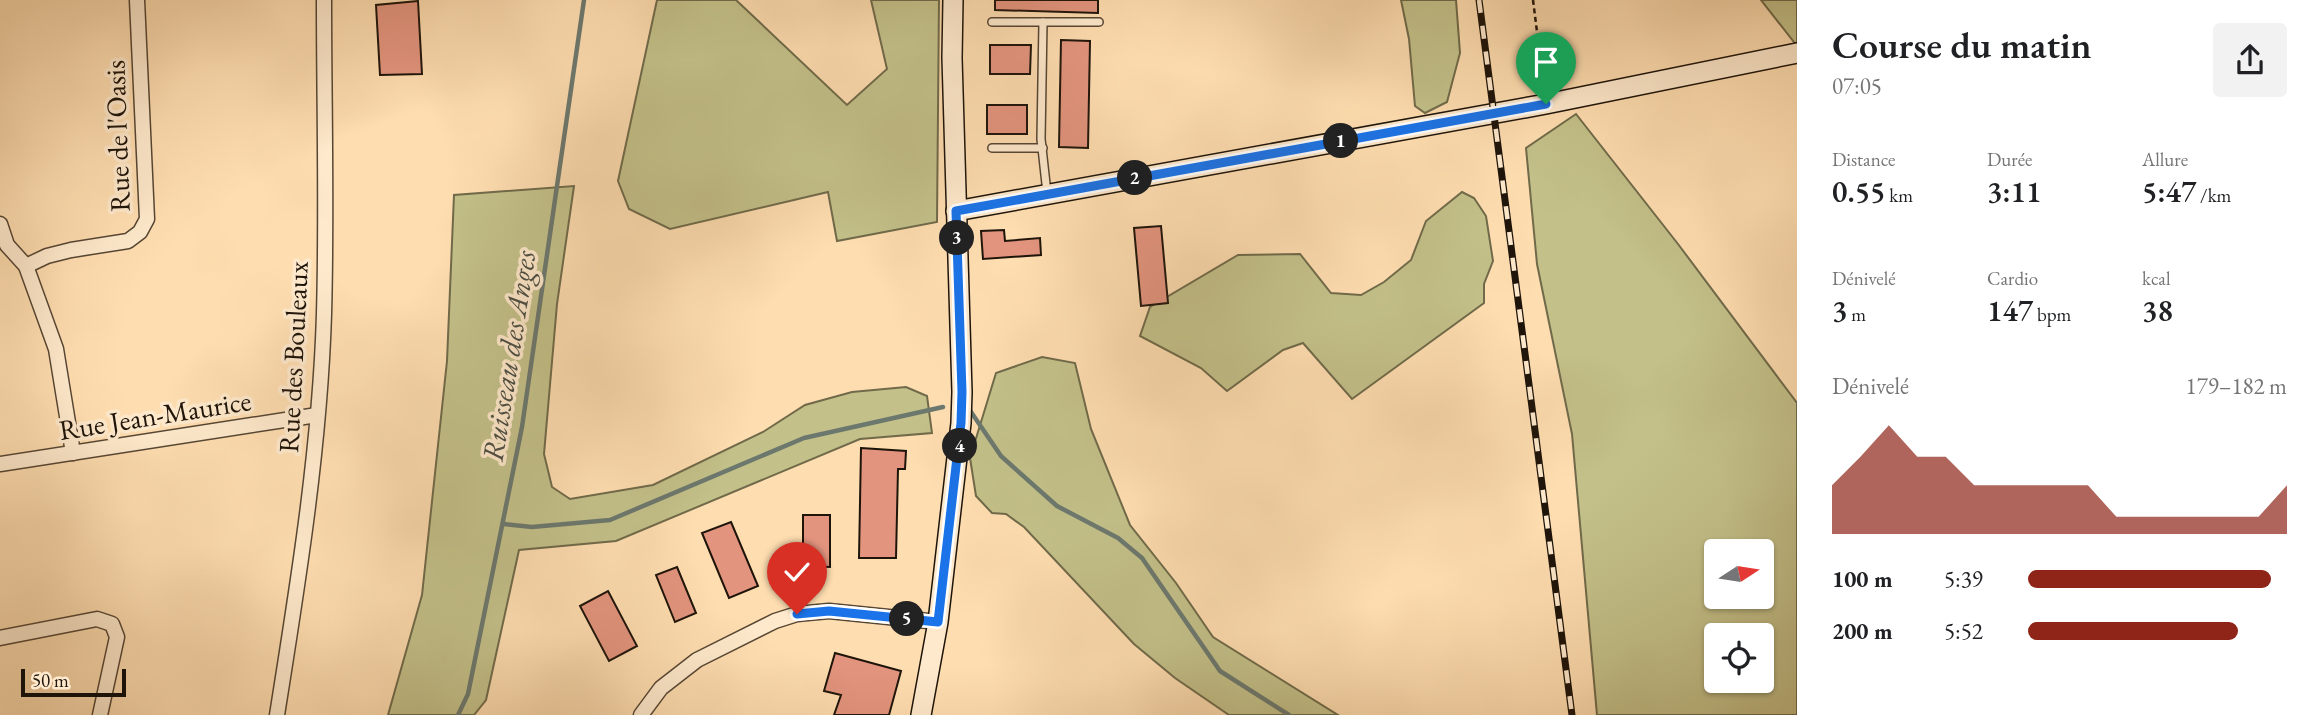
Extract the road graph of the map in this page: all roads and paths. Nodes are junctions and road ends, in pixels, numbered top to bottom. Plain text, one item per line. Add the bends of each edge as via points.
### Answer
1 (137, 0) edge
2 (324, 0) edge
3 (953, 0) edge
4 (1533, 0) edge
5 (992, 22) dead end
6 (1043, 22) junction
7 (1099, 22) dead end
8 (1797, 53) edge
9 (1546, 104) junction
10 (992, 148) dead end
11 (1042, 148) junction
12 (1047, 194) junction
13 (956, 211) junction
14 (0, 224) edge
15 (4, 245) edge
16 (26, 266) junction
17 (317, 415) junction
18 (73, 453) junction
19 (0, 464) edge
20 (938, 622) junction
21 (0, 638) edge
22 (100, 715) edge
23 (277, 715) edge
24 (641, 715) edge
25 (921, 715) edge

1 - 16 street, Rue de l'Oasis via 147,219 128,241 71,250
2 - 17 street, Rue des Bouleaux via 324,315
3 - 13 street
4 - 9 path
5 - 6 lane
6 - 7 lane
6 - 11 lane
8 - 9 street
9 - 12 street
10 - 11 lane
11 - 12 lane
12 - 13 street
13 - 20 street via 961,423
14 - 15 street
15 - 16 street
16 - 18 street via 56,349
17 - 18 street, Rue Jean-Maurice
17 - 23 street, Rue des Bouleaux
18 - 19 street, Rue Jean-Maurice
20 - 24 street via 829,611 786,618 697,660 661,688
20 - 25 street
21 - 22 street via 97,619 112,624 117,638

